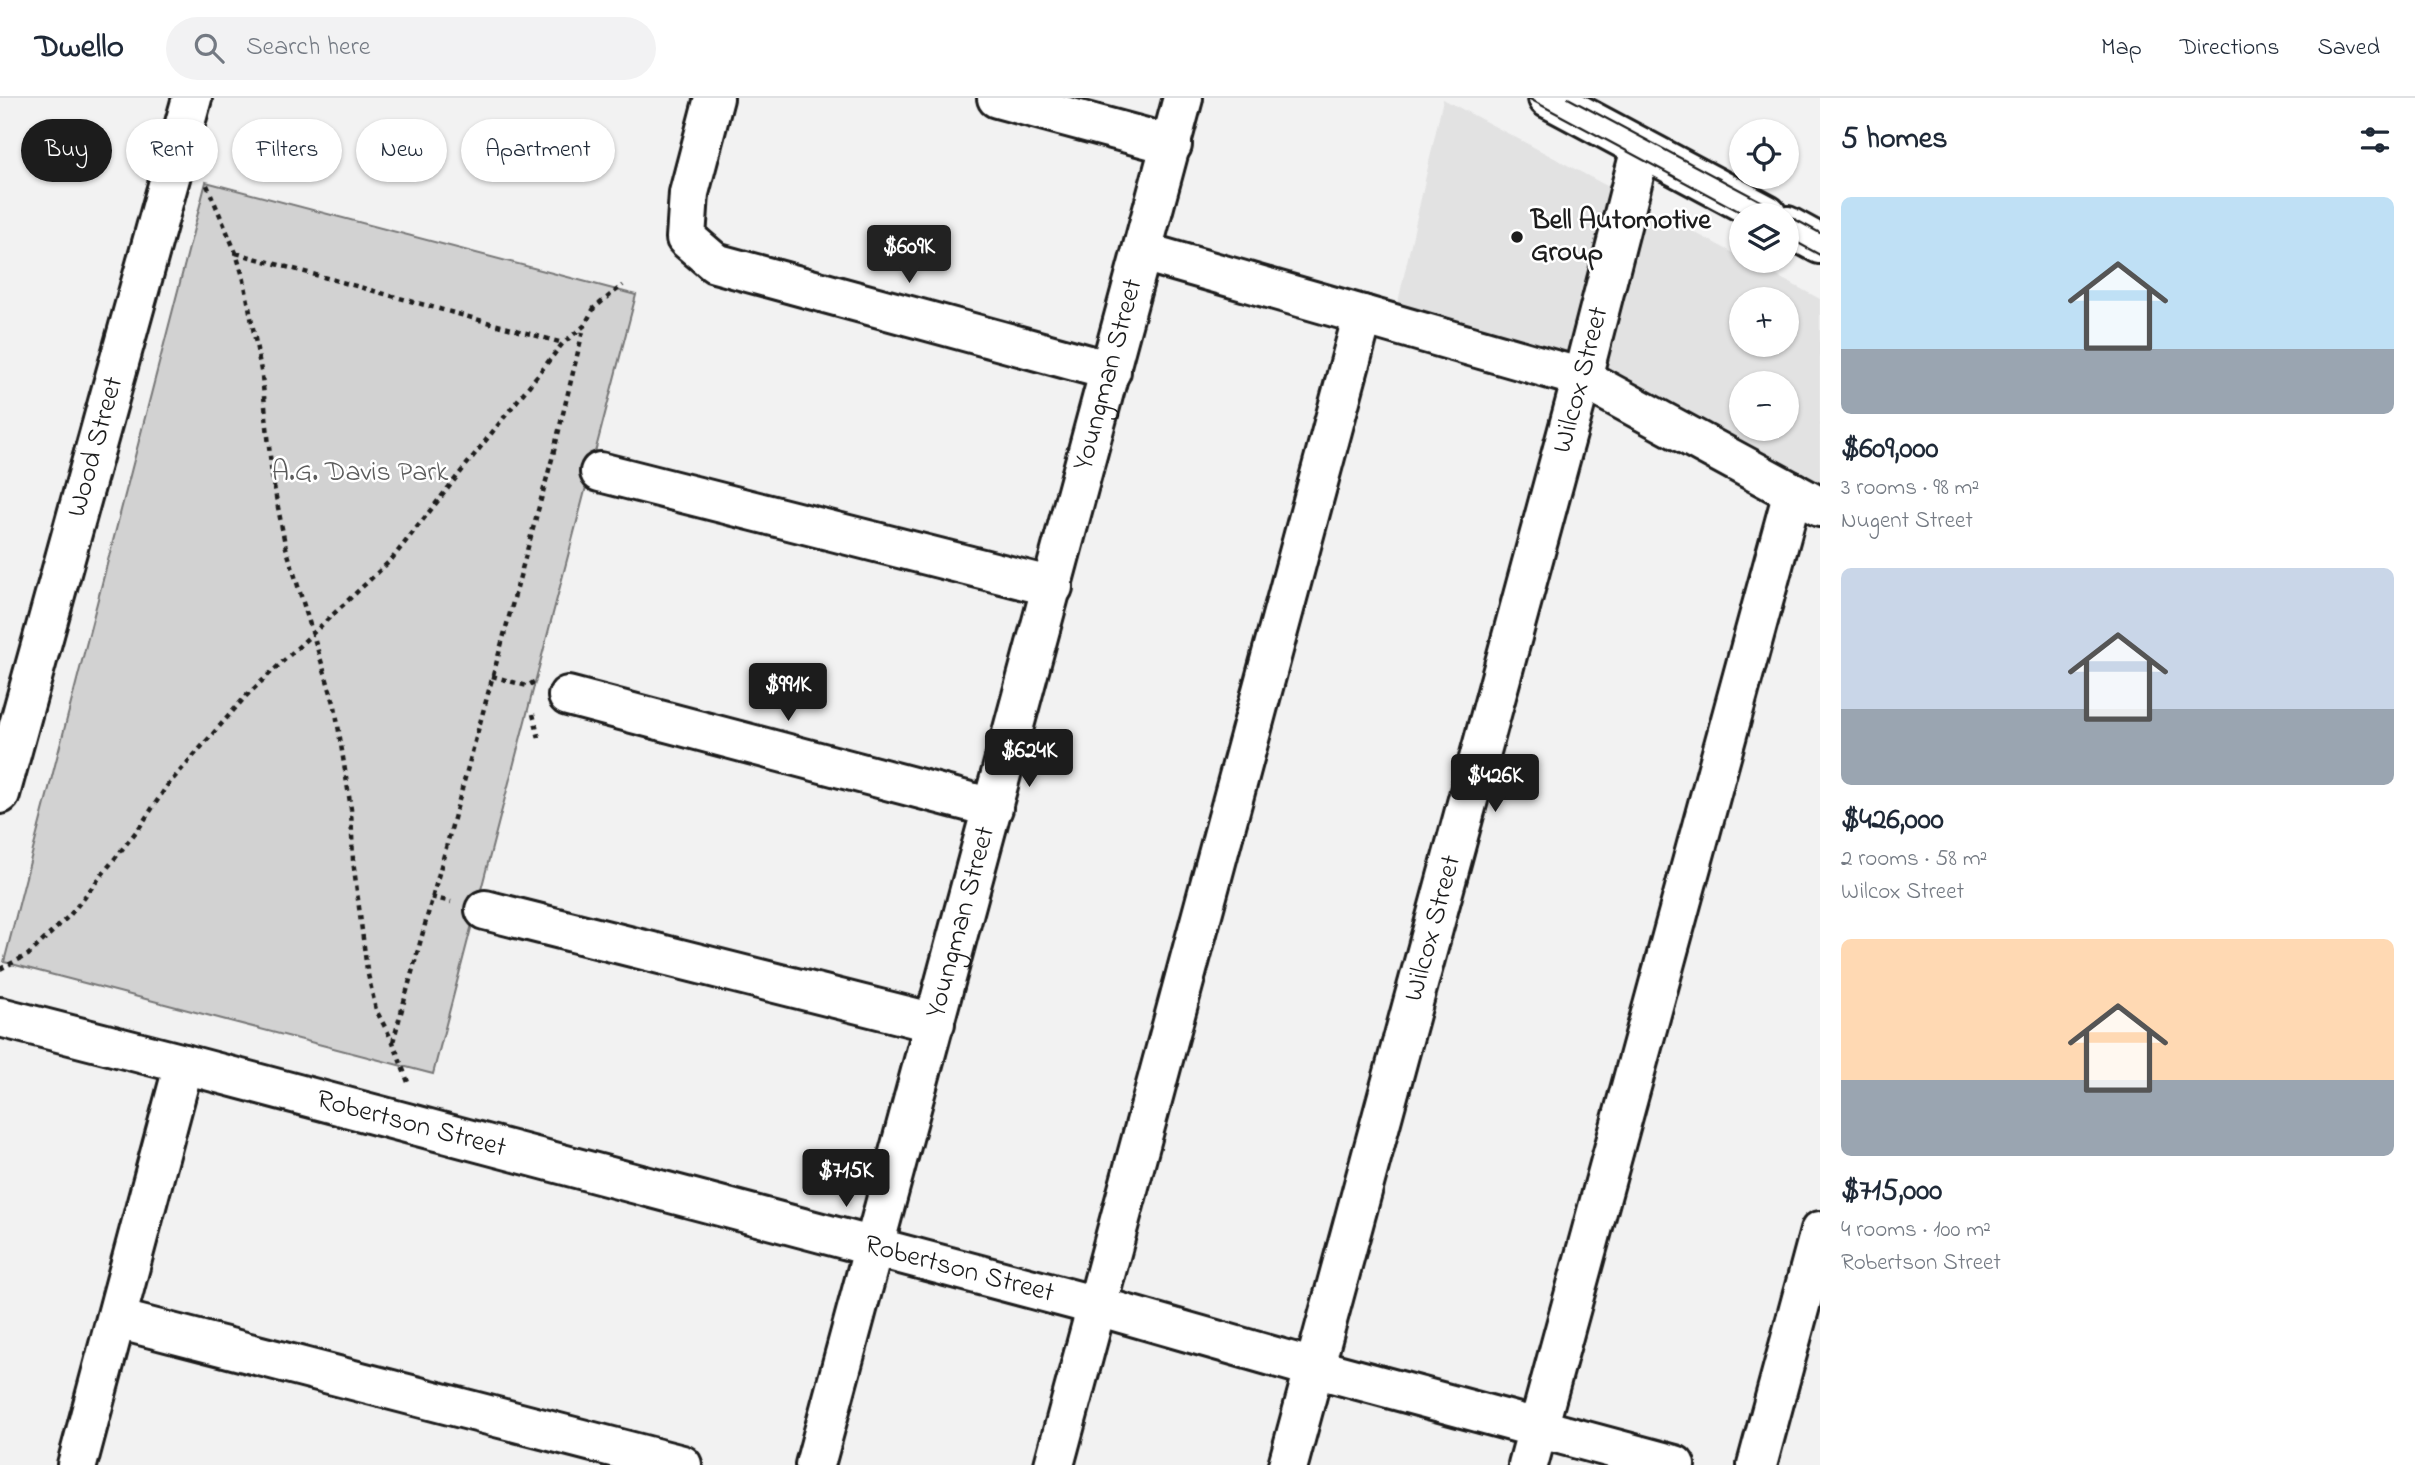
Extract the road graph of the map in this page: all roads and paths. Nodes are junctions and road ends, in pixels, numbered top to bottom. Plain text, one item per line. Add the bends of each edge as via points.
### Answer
1 (192, 98) edge
2 (714, 98) edge
3 (997, 98) edge
4 (1183, 98) edge
5 (1548, 98) edge
6 (1172, 145) junction
7 (1641, 148) junction
8 (208, 185) dead end
9 (1744, 203) edge
10 (1799, 233) edge
11 (1820, 244) edge
12 (1143, 252) junction
13 (236, 253) junction
14 (624, 285) dead end
15 (1363, 315) junction
16 (584, 326) junction
17 (563, 342) junction
18 (1111, 370) junction
19 (1582, 378) junction
20 (600, 472) dead end
21 (1806, 500) edge
22 (1053, 587) junction
23 (313, 635) junction
24 (492, 676) junction
25 (527, 686) dead end
26 (568, 696) dead end
27 (0, 794) edge
28 (993, 808) junction
29 (485, 910) dead end
30 (0, 969) edge
31 (0, 1017) edge
32 (936, 1023) junction
33 (393, 1042) junction
34 (184, 1064) junction
35 (410, 1086) dead end
36 (1820, 1231) edge
37 (874, 1247) junction
38 (1097, 1306) junction
39 (117, 1319) junction
40 (1314, 1368) junction
41 (1538, 1428) junction
42 (77, 1465) edge
43 (682, 1465) edge
44 (815, 1465) edge
45 (1054, 1465) edge
46 (1288, 1465) edge
47 (1528, 1465) edge
48 (1675, 1465) edge
49 (1757, 1465) edge

1 - 27 street, Wood Street
2 - 18 street via 688,194 685,238 715,263
3 - 6 street
4 - 6 street, Youngman Street
5 - 7 street
6 - 12 street, Youngman Street
7 - 9 street
7 - 19 street, Wilcox Street
8 - 13 path
10 - 11 street
12 - 15 street
12 - 18 street, Youngman Street
13 - 17 path
13 - 23 path via 262,376 272,476 285,544
14 - 16 path via 594,309
15 - 19 street
15 - 38 street
16 - 17 path
16 - 24 path
17 - 23 path via 391,560
18 - 22 street, Youngman Street
19 - 21 street
19 - 40 street, Wilcox Street
20 - 22 street
21 - 41 street
22 - 28 street, Youngman Street
23 - 30 path via 246,696 167,786 70,915 28,955
23 - 33 path via 335,706 351,808 367,970 376,1010
24 - 25 path
24 - 33 path
26 - 28 street
28 - 32 street, Youngman Street
29 - 32 street
31 - 34 street, Robertson Street
32 - 37 street, Youngman Street
33 - 35 path
34 - 37 street, Robertson Street
34 - 39 street
36 - 49 street
37 - 38 street, Robertson Street
37 - 44 street, Youngman Street
38 - 40 street, Robertson Street
38 - 45 street
39 - 42 street
39 - 43 street
40 - 41 street, Robertson Street
40 - 46 street, Wilcox Street
41 - 47 street
41 - 48 street, Robertson Street

